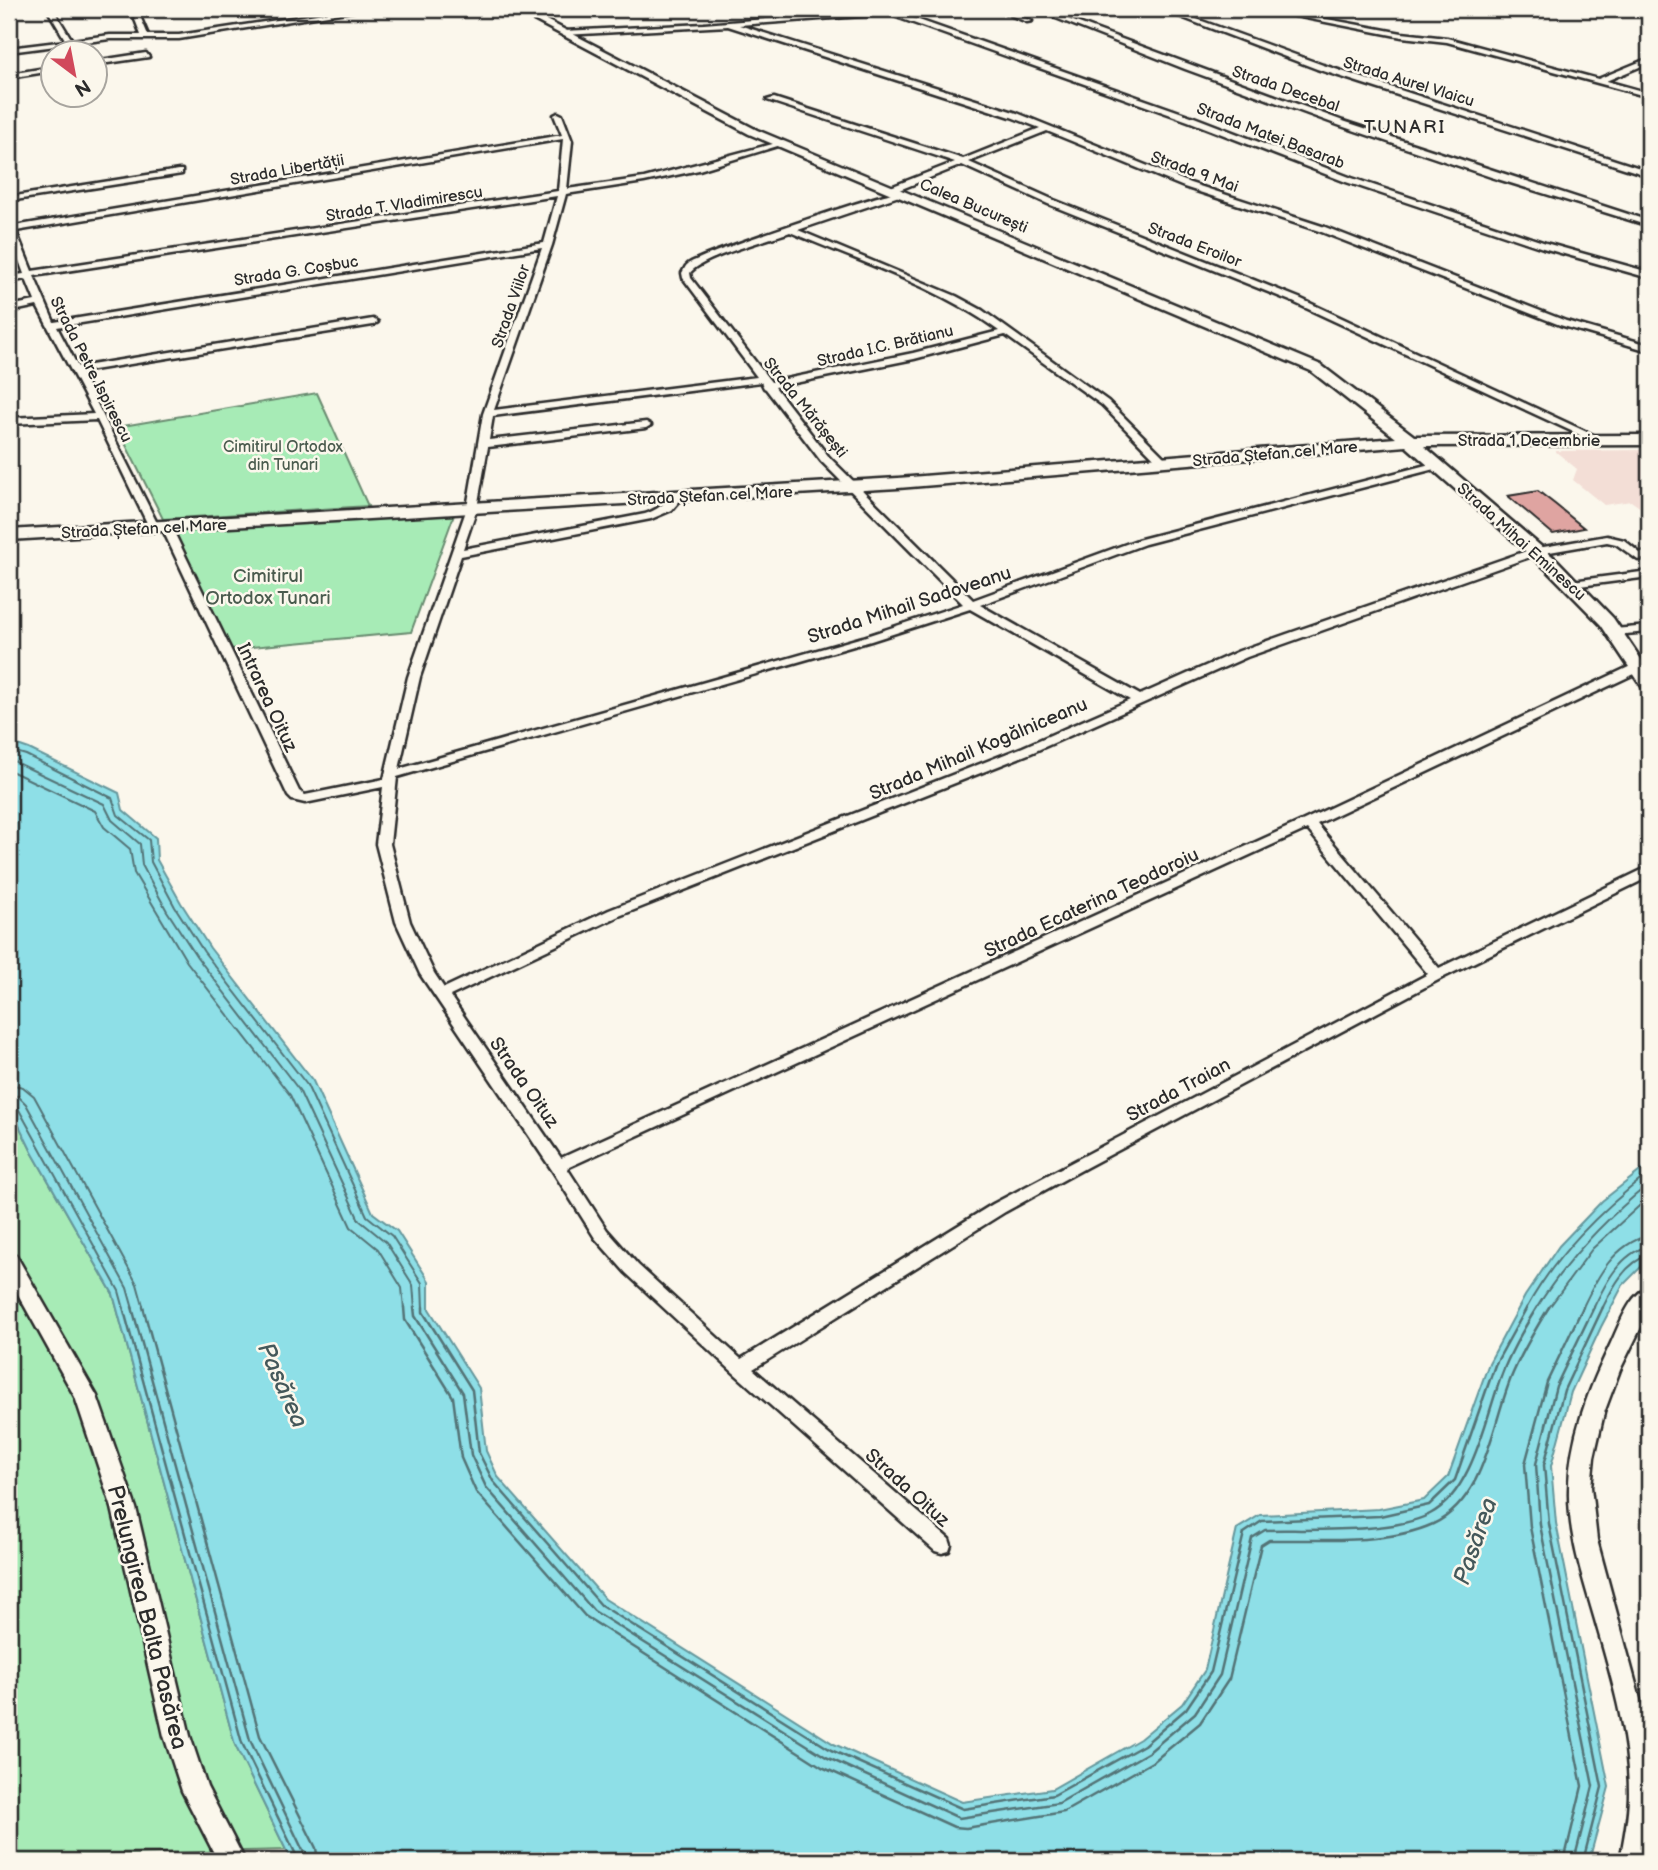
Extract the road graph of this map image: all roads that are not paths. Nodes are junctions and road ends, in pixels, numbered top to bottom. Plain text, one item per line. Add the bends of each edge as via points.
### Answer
1 (50, 9) edge
2 (134, 9) edge
3 (362, 9) edge
4 (519, 9) edge
5 (921, 9) edge
6 (998, 9) edge
7 (1036, 9) edge
8 (1163, 9) edge
9 (1263, 9) edge
10 (340, 10) edge
11 (887, 11) junction
12 (1029, 22) dead end
13 (729, 24) junction
14 (564, 33) junction
15 (68, 38) edge
16 (102, 38) edge
17 (146, 38) junction
18 (38, 46) edge
19 (9, 50) edge
20 (146, 55) dead end
21 (1649, 60) edge
22 (108, 61) edge
23 (38, 71) edge
24 (9, 76) edge
25 (1600, 81) junction
26 (1649, 95) edge
27 (771, 100) dead end
28 (558, 115) dead end
29 (1048, 128) junction
30 (566, 136) junction
31 (780, 144) junction
32 (961, 161) junction
33 (179, 172) dead end
34 (1649, 174) edge
35 (895, 192) junction
36 (562, 193) junction
37 (9, 199) edge
38 (1649, 224) edge
39 (10, 226) edge
40 (789, 229) junction
41 (13, 240) edge
42 (548, 245) junction
43 (30, 275) junction
44 (1649, 275) edge
45 (9, 279) edge
46 (40, 303) junction
47 (9, 309) edge
48 (373, 322) dead end
49 (50, 325) junction
50 (1008, 331) junction
51 (1649, 348) edge
52 (75, 370) junction
53 (764, 382) junction
54 (488, 414) junction
55 (100, 417) junction
56 (9, 421) edge
57 (646, 425) dead end
58 (1599, 440) junction
59 (1649, 440) edge
60 (1410, 441) junction
61 (483, 444) junction
62 (1166, 463) junction
63 (1438, 465) junction
64 (852, 486) junction
65 (678, 497) junction
66 (472, 508) junction
67 (160, 527) junction
68 (9, 535) edge
69 (1536, 551) junction
70 (455, 554) junction
71 (1649, 555) edge
72 (1649, 575) edge
73 (1572, 584) junction
74 (971, 605) junction
75 (1649, 629) edge
76 (1614, 632) junction
77 (1639, 667) junction
78 (1649, 684) edge
79 (1139, 700) junction
80 (390, 778) junction
81 (1309, 823) junction
82 (1649, 872) edge
83 (1437, 975) junction
84 (440, 995) junction
85 (558, 1166) junction
86 (9, 1260) edge
87 (1649, 1295) edge
88 (740, 1368) junction
89 (942, 1545) dead end
90 (232, 1861) edge
91 (1633, 1861) edge

1 - 15 street
2 - 17 street
3 - 10 street
4 - 14 main road, Calea București
5 - 11 street
6 - 12 street
7 - 38 street, Strada Decebal via 1204,75
8 - 34 street, Strada Aurel Vlaicu via 1329,70
9 - 25 street via 1447,40
10 - 17 street via 179,37
11 - 13 street
11 - 44 street, Strada Matei Basarab via 1349,180
13 - 14 street
13 - 29 street, Strada 9 Mai
14 - 31 main road, Calea București via 721,118
16 - 17 street
18 - 19 street
20 - 22 street
21 - 25 street
23 - 24 street
25 - 26 street
27 - 32 street, Strada Eroilor
28 - 30 street, Strada Viilor
29 - 32 street, Strada Mărășești
29 - 51 street, Strada 9 Mai via 1186,185 1322,229 1563,323
30 - 36 street, Strada Viilor
30 - 39 street, Strada Libertății
31 - 35 main road, Calea București
31 - 36 street, Strada T. Vladimirescu via 668,176
32 - 35 street, Strada Mărășești
32 - 58 street, Strada Eroilor via 1285,295
33 - 37 street
35 - 40 street, Strada Mărășești
35 - 60 main road, Calea București via 1308,364
36 - 42 street, Strada Viilor
36 - 43 street, Strada T. Vladimirescu
39 - 41 street, Strada Petre Ispirescu
40 - 50 street, Strada I.C. Brătianu via 953,298
40 - 53 street, Strada Mărășești via 717,254 686,273
41 - 43 street, Strada Petre Ispirescu
42 - 49 street, Strada G. Coșbuc
42 - 54 street, Strada Viilor
43 - 45 street, Strada T. Vladimirescu
43 - 46 street, Strada Petre Ispirescu
46 - 47 street
46 - 49 street, Strada Petre Ispirescu
48 - 52 street
49 - 52 street, Strada Petre Ispirescu
50 - 53 street, Strada I.C. Brătianu via 914,356
50 - 62 street, Strada I.C. Brătianu via 1105,403
52 - 55 street, Strada Petre Ispirescu
53 - 54 street, Strada I.C. Brătianu
53 - 64 street, Strada Mărășești
54 - 61 street, Strada Viilor
55 - 56 street
55 - 67 street, Strada Petre Ispirescu
57 - 61 street
58 - 59 main road, Strada 1 Decembrie
58 - 60 main road, Strada 1 Decembrie
60 - 62 main road, Strada Ștefan cel Mare
60 - 63 main road, Strada Mihai Eminescu
61 - 66 street, Strada Viilor
62 - 64 main road, Strada Ștefan cel Mare
63 - 69 main road, Strada Mihai Eminescu
63 - 74 street, Strada Mihail Sadoveanu via 1141,542
64 - 65 main road, Strada Ștefan cel Mare
64 - 74 street, Strada Mărășești
65 - 66 main road, Strada Ștefan cel Mare
65 - 70 street via 663,512 647,517
66 - 67 main road, Strada Ștefan cel Mare
66 - 70 street, Strada Oituz
67 - 68 main road, Strada Ștefan cel Mare
67 - 80 street, Intrarea Oituz via 293,793 305,799
69 - 71 street, Strada Mihail Kogălniceanu via 1607,539 1620,542 1638,557
69 - 73 main road, Strada Mihai Eminescu
69 - 79 street, Strada Mihail Kogălniceanu via 1277,641
70 - 80 street, Strada Oituz via 414,677
72 - 73 street
73 - 76 main road, Strada Mihai Eminescu
74 - 79 street, Strada Mărășești
74 - 80 street, Strada Mihail Sadoveanu
75 - 76 street
76 - 77 main road, Strada Mihai Eminescu
77 - 78 main road, Strada Mihai Eminescu
77 - 81 street, Strada Ecaterina Teodoroiu
79 - 84 street, Strada Mihail Kogălniceanu via 990,765 614,913
80 - 84 street, Strada Oituz via 383,844 393,888 403,922
81 - 83 street
81 - 85 street, Strada Ecaterina Teodoroiu
82 - 83 street, Strada Traian
83 - 88 street, Strada Traian via 999,1208
84 - 85 street, Strada Oituz
85 - 88 street, Strada Oituz via 616,1251
86 - 90 street, Prelungirea Balta Pasărea via 86,1396 124,1508 177,1736 195,1791
87 - 91 street via 1635,1312 1601,1389 1584,1450 1580,1489 1584,1537 1634,1719 1643,1778 1640,1835
88 - 89 street, Strada Oituz

